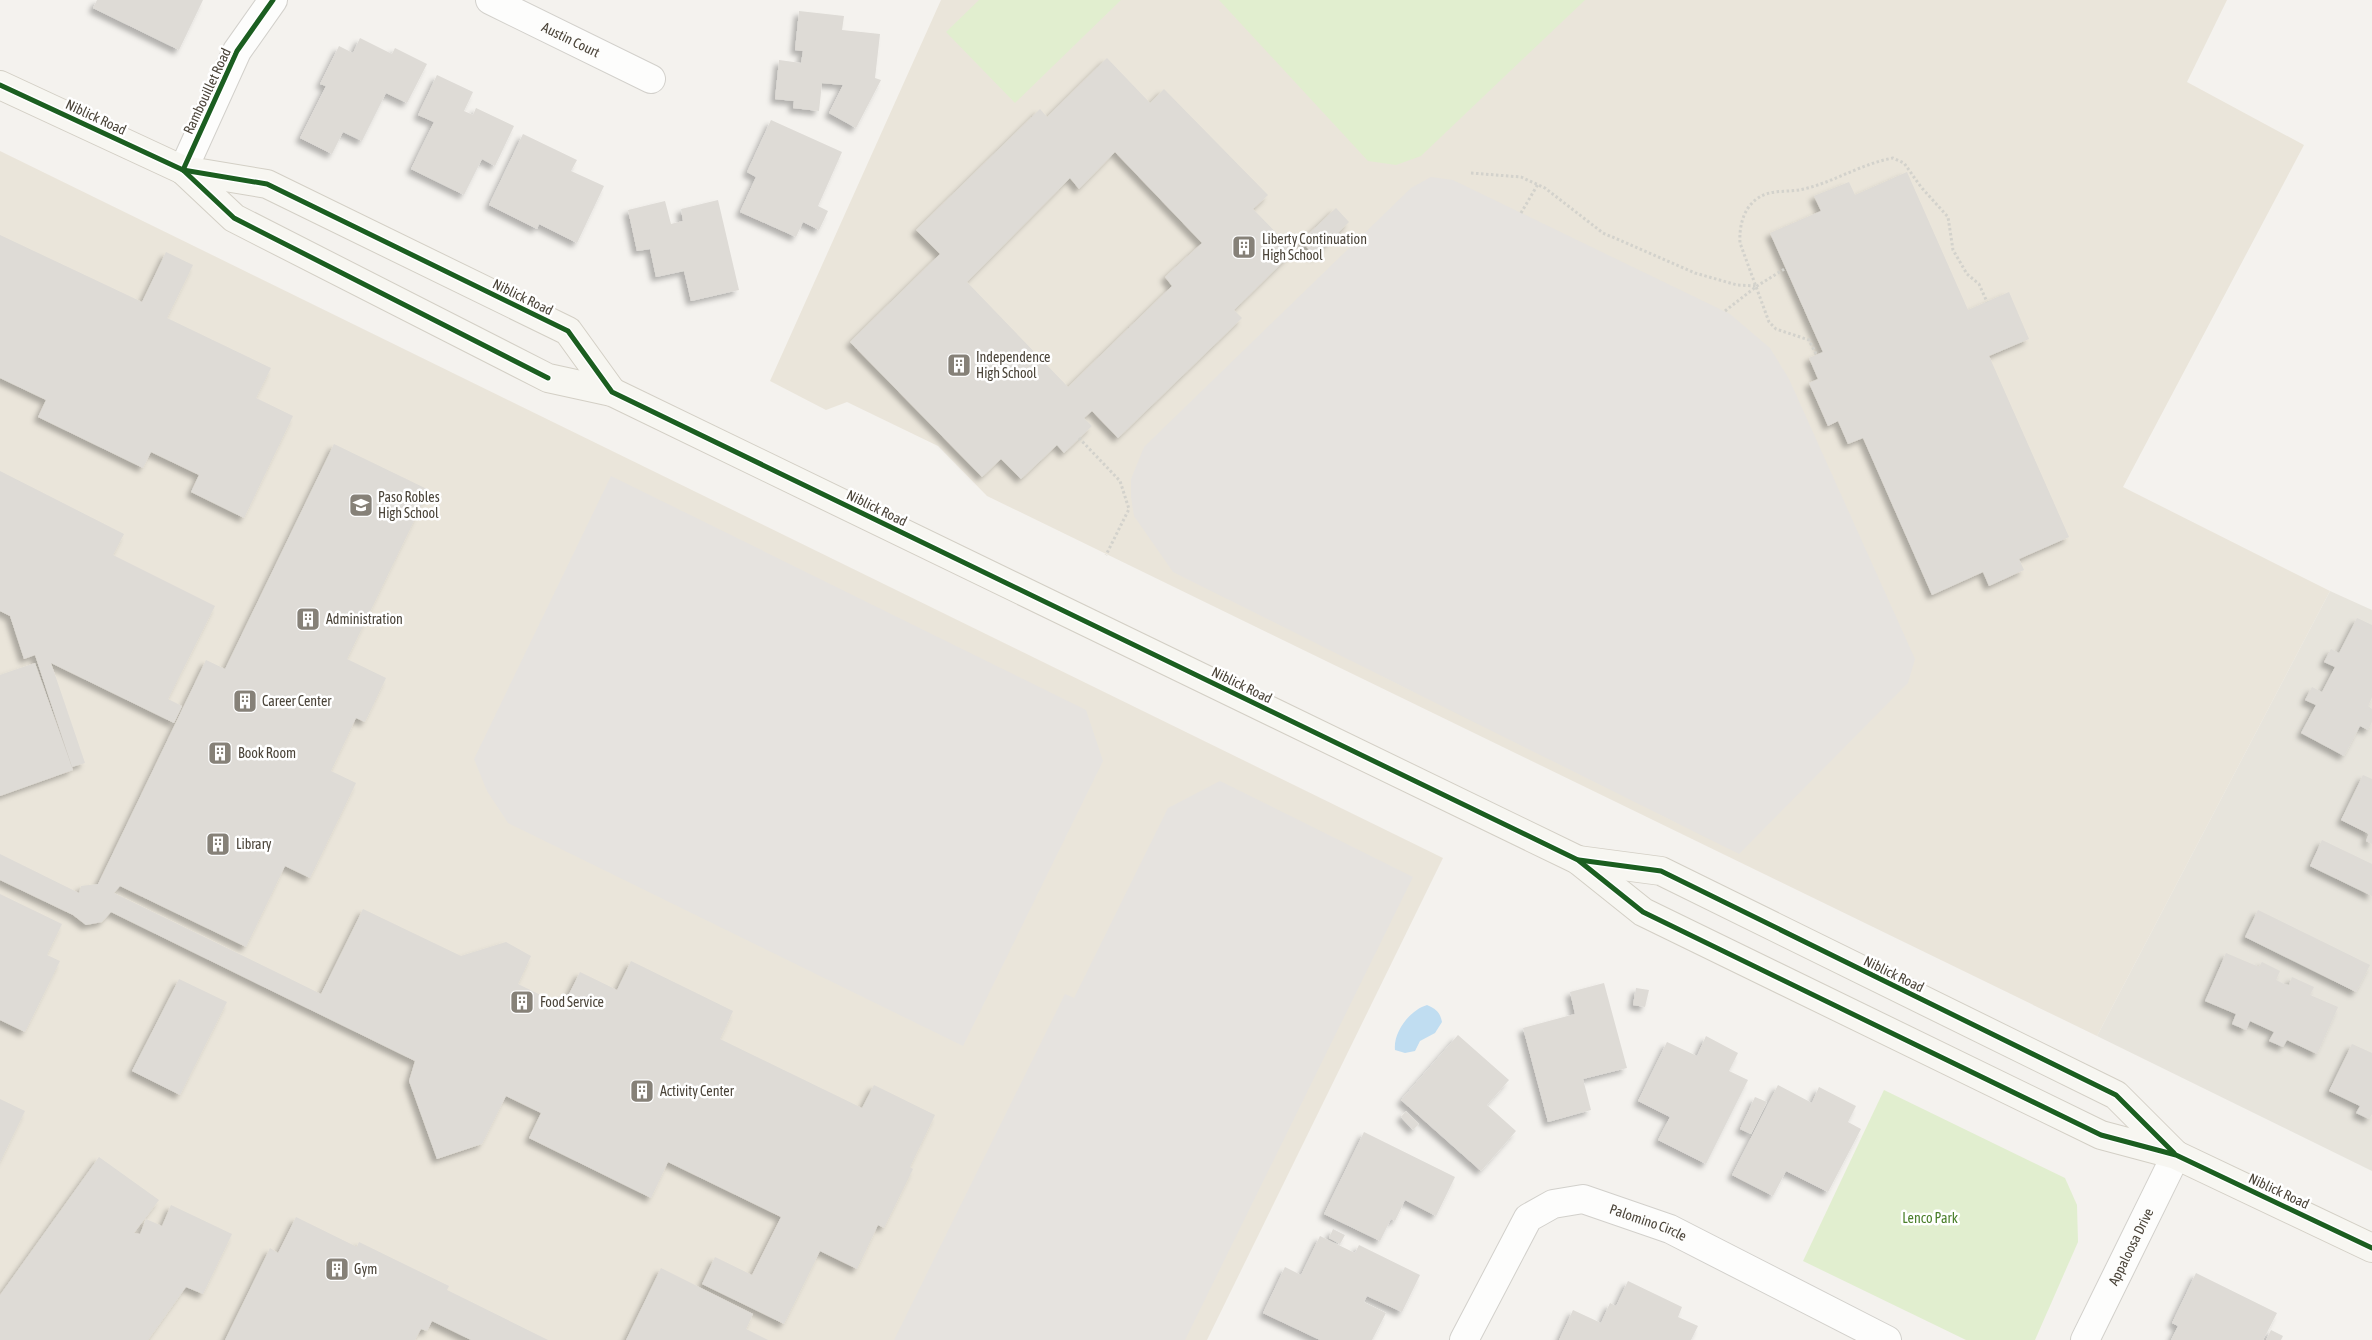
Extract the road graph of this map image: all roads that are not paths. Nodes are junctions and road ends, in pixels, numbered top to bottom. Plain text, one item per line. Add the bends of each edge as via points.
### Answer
1 (273, 0) edge
2 (490, 0) edge
3 (651, 79) dead end
4 (0, 86) edge
5 (183, 170) junction
6 (612, 392) junction
7 (1578, 860) junction
8 (2176, 1155) junction
9 (2372, 1248) edge
10 (1464, 1340) edge
11 (1887, 1340) edge
12 (2085, 1340) edge

1 - 5 street, Rambouillet Road via 237,51
2 - 3 street, Austin Court
4 - 5 main road, Niblick Road
5 - 6 main road, Niblick Road via 234,218 548,378
5 - 6 main road, Niblick Road via 267,184 568,331
6 - 7 main road, Niblick Road
7 - 8 main road, Niblick Road via 1652,917 2101,1135
7 - 8 main road, Niblick Road via 1661,871 2116,1095
8 - 9 main road, Niblick Road
8 - 12 street, Appaloosa Drive
10 - 11 street, Palomino Circle via 1528,1218 1553,1204 1583,1199 1670,1230

